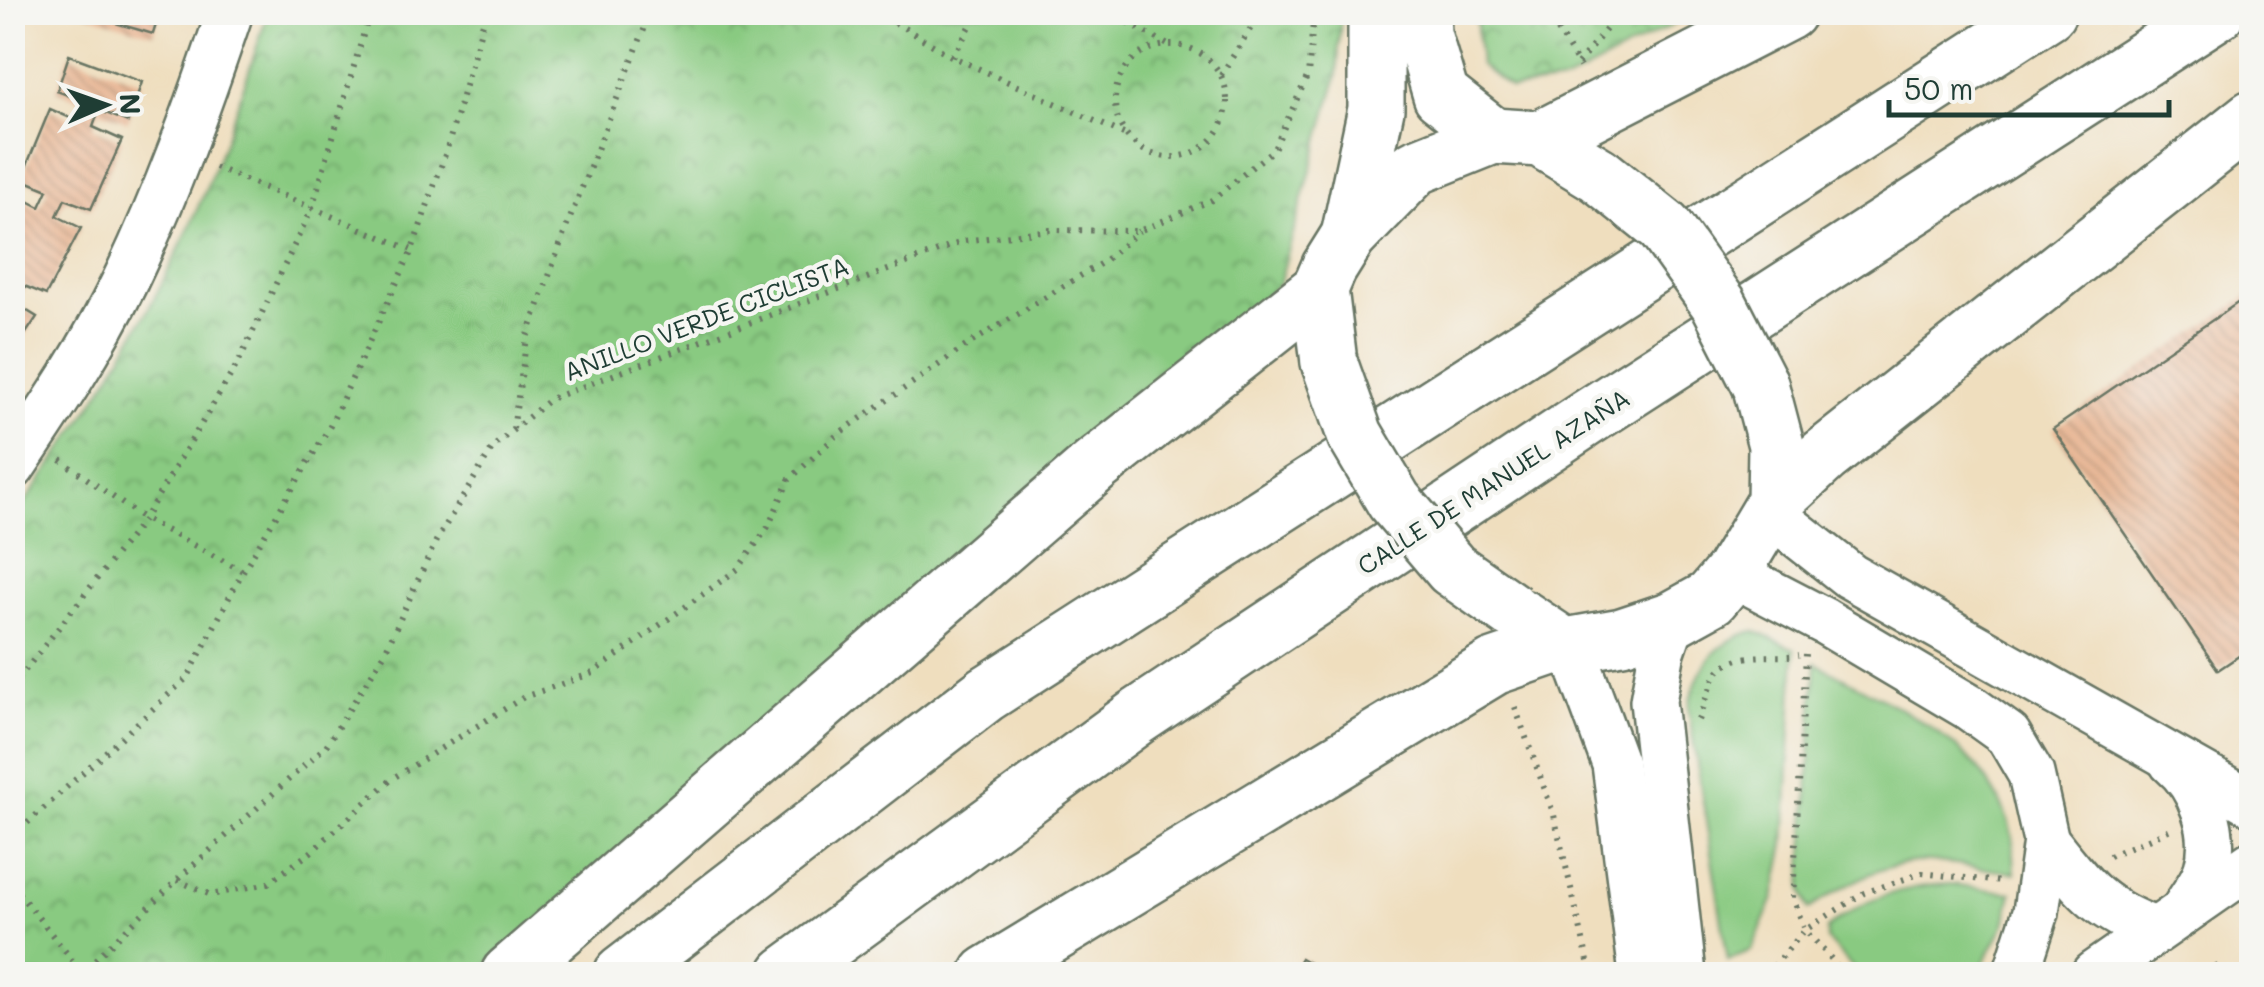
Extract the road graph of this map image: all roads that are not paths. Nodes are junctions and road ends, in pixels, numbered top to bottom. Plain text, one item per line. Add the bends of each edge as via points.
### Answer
1 (230, 12) edge
2 (1376, 12) edge
3 (1422, 12) edge
4 (1788, 12) edge
5 (2048, 12) edge
6 (2216, 12) edge
7 (2252, 118) edge
8 (1516, 137) junction
9 (1349, 236) junction
10 (1320, 289) junction
11 (32, 460) edge
12 (1773, 507) junction
13 (1732, 573) junction
14 (1673, 620) junction
15 (1566, 645) junction
16 (2155, 748) junction
17 (2252, 803) edge
18 (1645, 828) junction
19 (2046, 841) junction
20 (2252, 864) edge
21 (2169, 921) junction
22 (510, 974) edge
23 (622, 974) edge
24 (786, 974) edge
25 (988, 974) edge
26 (1642, 974) edge
27 (1683, 974) edge
28 (2016, 974) edge
29 (2094, 974) edge

1 - 11 street via 190,131 123,286
2 - 9 main road via 1376,109
3 - 8 main road via 1441,94
4 - 8 main road
5 - 23 main road via 986,694
6 - 24 main road, CALLE DE MANUEL AZAÑA via 1138,717
7 - 12 main road via 1824,456
8 - 9 main road via 1416,167
8 - 12 main road, bridge via 1599,175 1664,227 1718,304 1760,384 1776,445
9 - 10 main road
10 - 15 main road, bridge via 1329,362 1355,435 1394,500 1452,569
10 - 22 main road via 1095,466
12 - 13 main road
12 - 16 street via 1850,576
13 - 14 main road via 1711,598
13 - 19 street via 1824,621 2008,735 2037,791
14 - 15 main road
14 - 18 street via 1653,701
15 - 18 street
15 - 25 main road via 1494,667
16 - 17 street
16 - 21 street via 2185,773 2210,836 2207,870
18 - 26 street
18 - 27 street
19 - 21 street via 2095,900 2118,917
19 - 28 street via 2036,912
20 - 21 street
21 - 29 street

